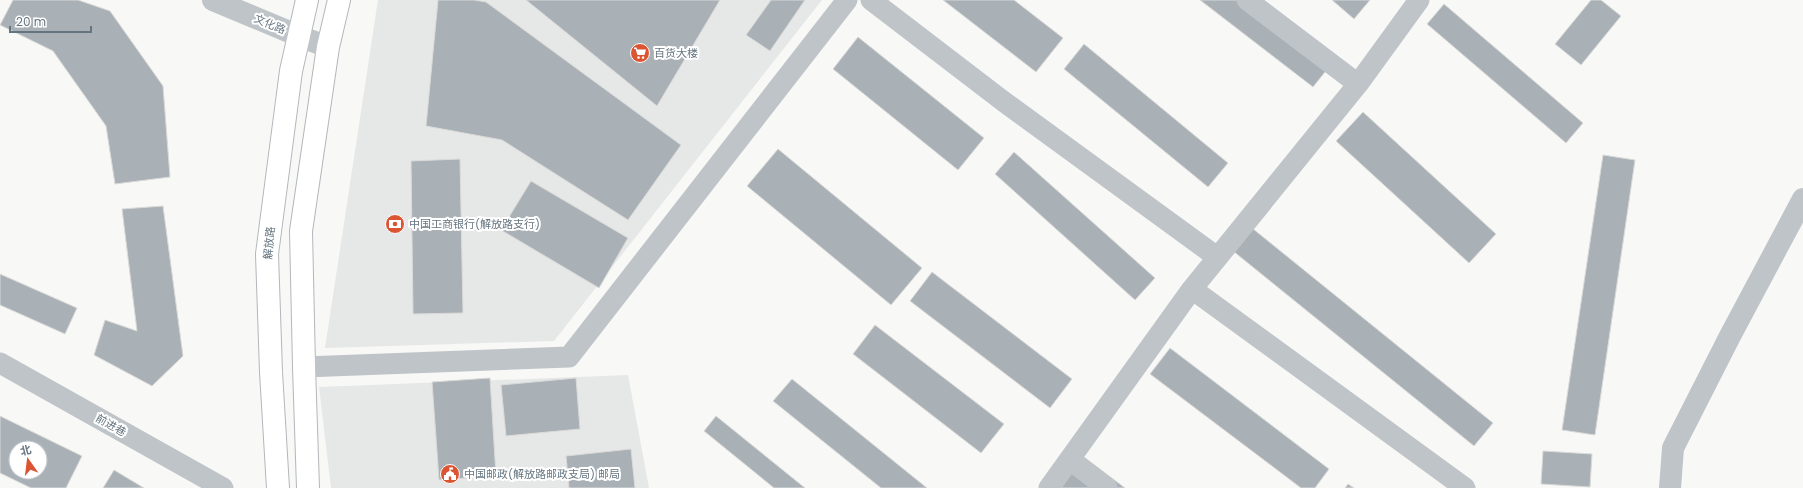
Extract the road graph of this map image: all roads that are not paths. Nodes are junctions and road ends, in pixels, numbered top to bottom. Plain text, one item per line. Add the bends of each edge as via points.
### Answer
1 (214, 0) edge
2 (307, 0) edge
3 (339, 0) edge
4 (847, 0) edge
5 (871, 0) edge
6 (1247, 0) edge
7 (1419, 0) edge
8 (298, 36) junction
9 (328, 47) junction
10 (1358, 84) junction
11 (1803, 199) edge
12 (1217, 257) junction
13 (1192, 289) junction
14 (0, 363) edge
15 (304, 367) junction
16 (1070, 460) junction
17 (223, 488) edge
18 (278, 488) edge
19 (308, 488) edge
20 (1049, 488) edge
21 (1107, 488) edge
22 (1465, 488) edge
23 (1670, 488) edge

1 - 8 street, 文化路
2 - 8 highway, 解放路
3 - 9 highway
4 - 15 street via 569,357
5 - 12 street via 1003,101
6 - 10 street
7 - 10 street
8 - 9 street, 文化路
8 - 18 highway, 解放路 via 291,71 267,254
9 - 15 highway via 301,231
10 - 12 street
11 - 23 street via 1673,448
12 - 13 street
13 - 16 street
13 - 22 street
14 - 17 street, 前进巷
15 - 19 highway
16 - 20 street
16 - 21 street

